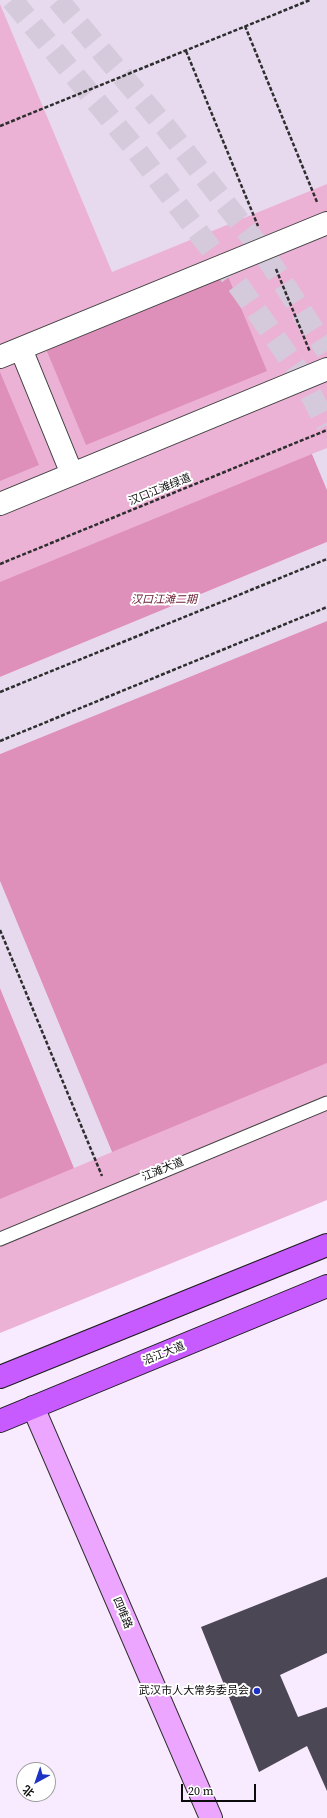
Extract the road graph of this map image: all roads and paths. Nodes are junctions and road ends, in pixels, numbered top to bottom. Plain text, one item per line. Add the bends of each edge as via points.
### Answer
1 (310, 0) edge
2 (245, 26) junction
3 (186, 51) junction
4 (0, 126) edge
5 (326, 224) edge
6 (267, 248) junction
7 (21, 349) junction
8 (0, 358) edge
9 (323, 370) edge
10 (327, 430) edge
11 (72, 474) junction
12 (0, 504) edge
13 (327, 559) edge
14 (0, 564) edge
15 (327, 607) edge
16 (0, 692) edge
17 (0, 741) edge
18 (0, 930) edge
19 (327, 1103) edge
20 (109, 1193) junction
21 (0, 1239) edge
22 (327, 1245) edge
23 (327, 1286) edge
24 (0, 1378) edge
25 (33, 1408) junction
26 (0, 1421) edge
27 (211, 1818) edge

1 - 2 path
2 - 3 path
2 - 5 path
3 - 4 path
3 - 6 path
5 - 6 street
6 - 7 street
6 - 9 path
7 - 8 street
7 - 11 street
9 - 11 street
10 - 14 path, 汉口江滩绿道
11 - 12 street
13 - 16 path
15 - 17 path
18 - 20 path
19 - 20 lane, 江滩大道
20 - 21 lane, 江滩大道
22 - 24 main road
23 - 25 main road, 沿江大道
25 - 26 main road, 沿江大道
25 - 27 street, 四唯路

